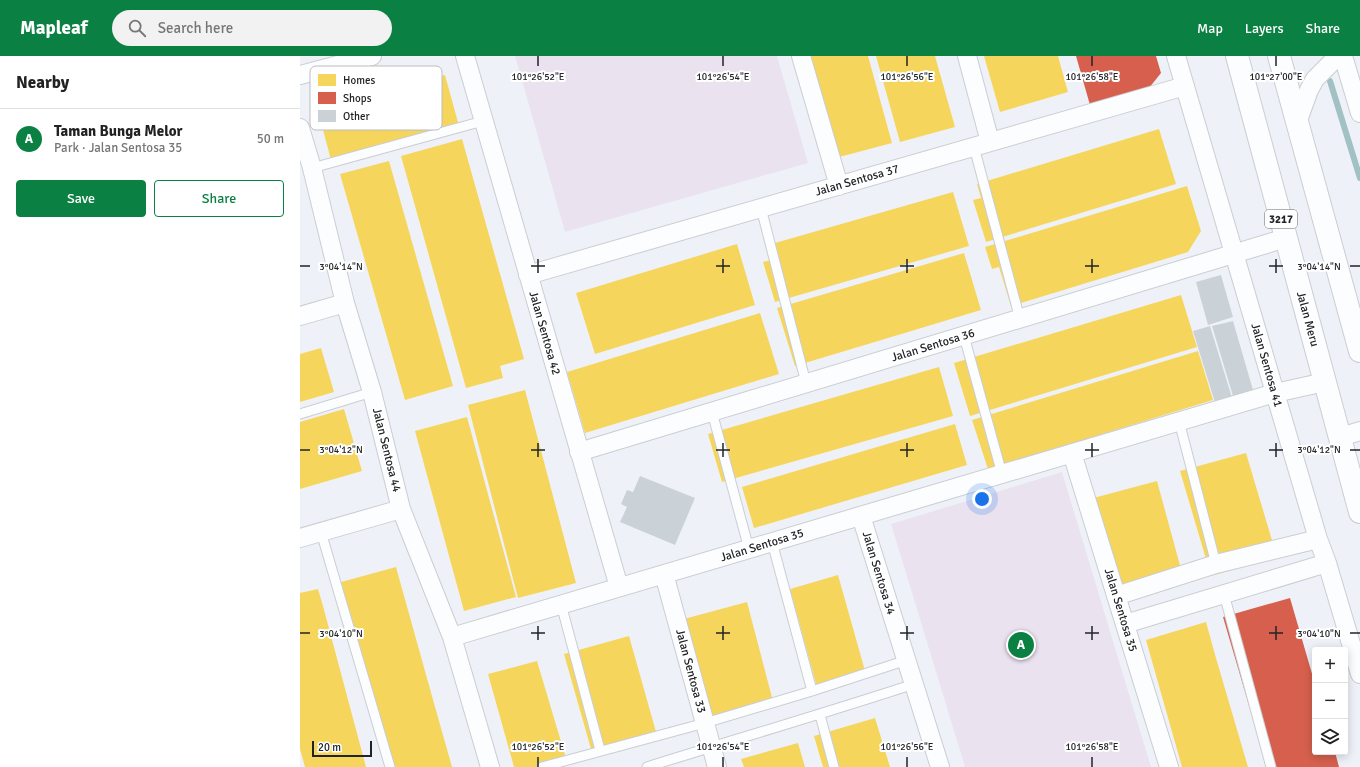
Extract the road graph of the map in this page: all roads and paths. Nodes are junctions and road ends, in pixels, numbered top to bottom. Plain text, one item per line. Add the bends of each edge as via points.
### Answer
1 (372, 56) edge
2 (465, 56) edge
3 (801, 56) edge
4 (967, 56) edge
5 (1176, 56) edge
6 (1237, 56) edge
7 (1279, 56) edge
8 (1338, 56) edge
9 (1343, 56) edge
10 (334, 66) edge
11 (310, 72) edge
12 (300, 75) edge
13 (1185, 86) junction
14 (1360, 113) edge
15 (484, 121) junction
16 (1297, 123) junction
17 (300, 128) edge
18 (982, 144) junction
19 (312, 168) junction
20 (839, 186) junction
21 (761, 208) junction
22 (1286, 238) junction
23 (1234, 254) junction
24 (528, 275) junction
25 (345, 303) junction
26 (300, 316) edge
27 (1020, 319) junction
28 (964, 336) junction
29 (1360, 351) edge
30 (1325, 382) junction
31 (806, 384) junction
32 (372, 392) junction
33 (1275, 393) junction
34 (712, 412) junction
35 (300, 414) edge
36 (1179, 422) junction
37 (1350, 434) edge
38 (580, 452) junction
39 (1072, 453) junction
40 (1002, 474) junction
41 (1355, 475) edge
42 (402, 509) junction
43 (1360, 512) edge
44 (861, 516) junction
45 (322, 532) junction
46 (300, 538) edge
47 (1318, 539) junction
48 (772, 542) junction
49 (750, 549) junction
50 (1327, 563) junction
51 (1216, 564) junction
52 (664, 574) junction
53 (619, 587) junction
54 (1224, 594) junction
55 (1116, 596) junction
56 (561, 604) junction
57 (1125, 624) junction
58 (452, 637) junction
59 (907, 660) junction
60 (1360, 674) edge
61 (914, 684) junction
62 (812, 691) junction
63 (820, 715) junction
64 (705, 723) junction
65 (712, 746) junction
66 (600, 750) junction
67 (390, 767) edge
68 (490, 767) edge
69 (542, 767) edge
70 (647, 767) edge
71 (717, 767) edge
72 (834, 767) edge
73 (940, 767) edge
74 (1169, 767) edge
75 (1271, 767) edge

1 - 10 street
2 - 15 street, Jalan Sentosa 42
3 - 20 street
4 - 18 street
5 - 13 street, Jalan Sentosa 41
6 - 22 highway, Jalan Meru / 3217
7 - 16 highway
8 - 16 street via 1315,79
9 - 14 street
11 - 12 street
13 - 18 street, Jalan Sentosa 37
13 - 23 street, Jalan Sentosa 41
15 - 19 lane
15 - 24 street, Jalan Sentosa 42
16 - 29 highway
17 - 19 street, Jalan Sentosa 44
18 - 20 street, Jalan Sentosa 37
18 - 27 lane
19 - 25 street, Jalan Sentosa 44
20 - 21 street, Jalan Sentosa 37
21 - 24 street, Jalan Sentosa 37
21 - 31 lane
22 - 23 street, Jalan Sentosa 36
22 - 30 highway, Jalan Meru / 3217
23 - 27 street, Jalan Sentosa 36
23 - 33 street, Jalan Sentosa 41
24 - 38 street, Jalan Sentosa 42
25 - 26 street
25 - 32 street, Jalan Sentosa 44
27 - 28 street, Jalan Sentosa 36
28 - 31 street, Jalan Sentosa 36
28 - 40 lane
30 - 33 street, Jalan Sentosa 35
30 - 37 highway, Jalan Meru / 3217
31 - 34 street, Jalan Sentosa 36
32 - 35 lane
32 - 42 street, Jalan Sentosa 44
33 - 36 street, Jalan Sentosa 35
33 - 47 street, Jalan Sentosa 41
34 - 38 street, Jalan Sentosa 36
34 - 49 lane
36 - 39 street, Jalan Sentosa 35
36 - 51 lane
37 - 41 highway, Jalan Meru / 3217
38 - 53 street, Jalan Sentosa 42
39 - 40 street, Jalan Sentosa 35
39 - 55 street, Jalan Sentosa 35
40 - 44 street, Jalan Sentosa 35
41 - 43 highway, Jalan Meru / 3217
42 - 45 street
42 - 58 street, Jalan Sentosa 44
44 - 48 street, Jalan Sentosa 35
44 - 59 street, Jalan Sentosa 34
45 - 46 street
45 - 67 lane
47 - 50 street, Jalan Sentosa 41
47 - 51 street
48 - 49 street, Jalan Sentosa 35
48 - 62 lane
49 - 52 street, Jalan Sentosa 35
50 - 54 street
50 - 60 street, Jalan Sentosa 41
51 - 55 street
52 - 53 street, Jalan Sentosa 35
52 - 64 street, Jalan Sentosa 33
53 - 56 street, Jalan Sentosa 35
54 - 57 street
54 - 75 lane
55 - 57 street, Jalan Sentosa 35
56 - 58 street, Jalan Sentosa 35
56 - 66 lane
57 - 74 street, Jalan Sentosa 35
58 - 68 street, Jalan Sentosa 44
59 - 61 street, Jalan Sentosa 34
59 - 62 lane
61 - 63 lane
61 - 73 street, Jalan Sentosa 34
62 - 64 lane
63 - 65 lane
63 - 72 lane
64 - 65 street, Jalan Sentosa 33
64 - 66 lane
65 - 70 lane
65 - 71 street, Jalan Sentosa 33
66 - 69 lane

